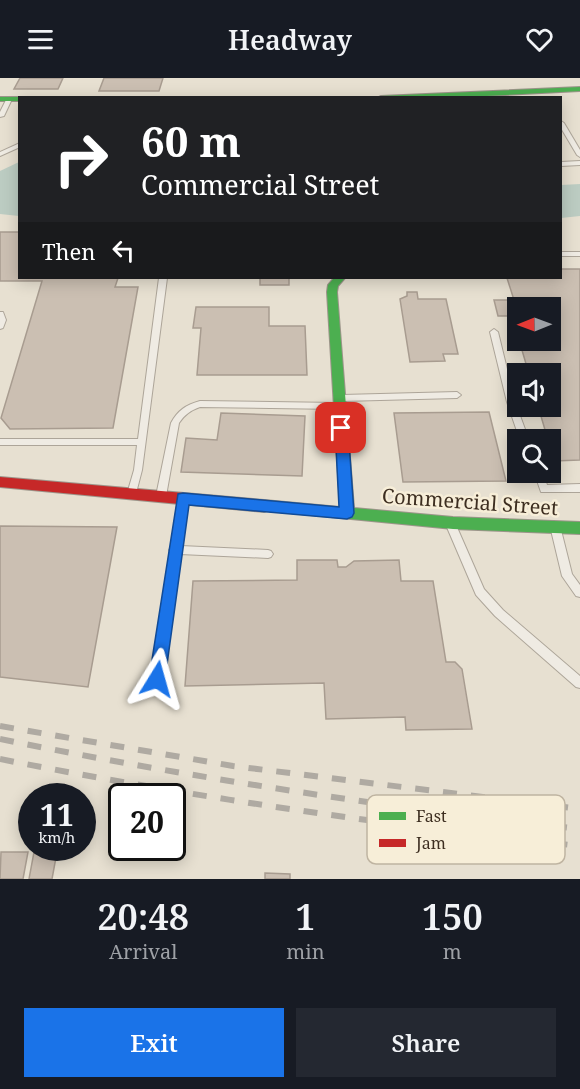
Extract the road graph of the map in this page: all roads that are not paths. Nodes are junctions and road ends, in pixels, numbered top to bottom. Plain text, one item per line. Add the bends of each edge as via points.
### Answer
1 (580, 89) edge
2 (508, 95) edge
3 (466, 96) edge
4 (10, 99) edge
5 (1, 116) edge
6 (562, 125) edge
7 (18, 146) edge
8 (0, 154) edge
9 (580, 155) edge
10 (580, 163) edge
11 (562, 164) edge
12 (562, 254) edge
13 (580, 254) edge
14 (163, 279) edge
15 (339, 279) edge
16 (0, 314) edge
17 (0, 326) edge
18 (494, 332) dead end
19 (457, 395) dead end
20 (340, 402) junction
21 (521, 429) edge
22 (0, 441) edge
23 (140, 442) junction
24 (0, 482) edge
25 (542, 483) edge
26 (580, 488) edge
27 (132, 494) junction
28 (161, 496) junction
29 (183, 498) junction
30 (347, 513) junction
31 (450, 523) junction
32 (555, 528) junction
33 (580, 528) edge
34 (174, 550) junction
35 (268, 554) dead end
36 (580, 593) edge
37 (157, 679) dead end
38 (580, 683) edge

1 - 2 street
2 - 3 street
4 - 5 lane
6 - 9 lane
7 - 8 lane
10 - 11 lane
12 - 13 lane
14 - 23 lane
15 - 20 street via 333,292
16 - 17 lane
18 - 21 lane
19 - 20 lane
20 - 28 lane via 189,406 174,423
20 - 30 street
22 - 23 lane
23 - 27 lane
24 - 27 street, Commercial Street
25 - 26 lane via 544,489
27 - 28 street, Commercial Street
28 - 29 street, Commercial Street
29 - 30 street, Commercial Street
29 - 34 lane
30 - 31 street, Commercial Street
31 - 32 street, Commercial Street
31 - 38 lane via 480,592
32 - 33 street, Commercial Street
32 - 36 lane via 567,576
34 - 35 lane
34 - 37 lane

